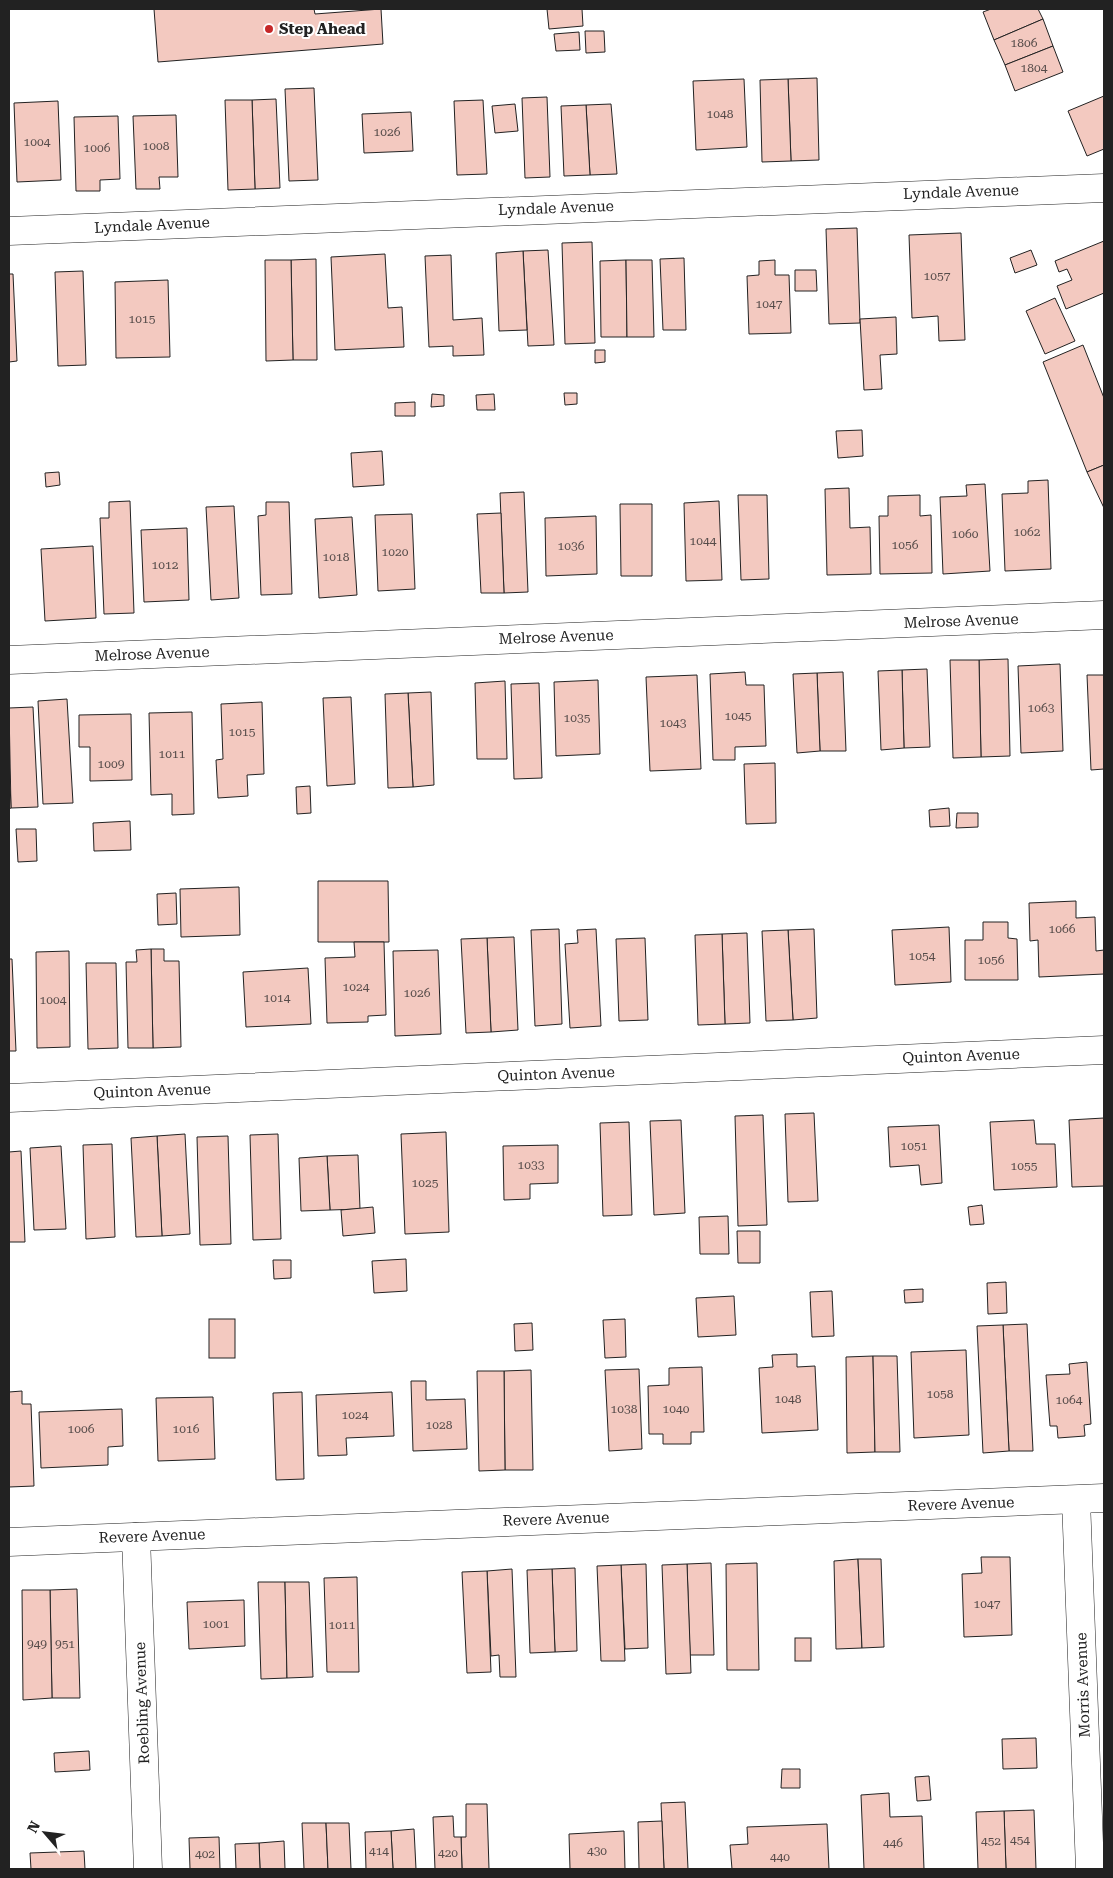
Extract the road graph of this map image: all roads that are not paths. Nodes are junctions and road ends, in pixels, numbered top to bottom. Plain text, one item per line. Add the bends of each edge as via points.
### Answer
1 (1104, 188) edge
2 (9, 231) edge
3 (1104, 614) edge
4 (9, 660) edge
5 (1104, 1050) edge
6 (9, 1098) edge
7 (1104, 1498) edge
8 (1076, 1500) junction
9 (136, 1537) junction
10 (9, 1542) edge
11 (148, 1869) edge
12 (1090, 1869) edge

1 - 2 street, Lyndale Avenue
3 - 4 street, Melrose Avenue
5 - 6 street, Quinton Avenue
7 - 8 street, Revere Avenue
8 - 9 street, Revere Avenue
8 - 12 street, Morris Avenue
9 - 10 street, Revere Avenue
9 - 11 street, Roebling Avenue

